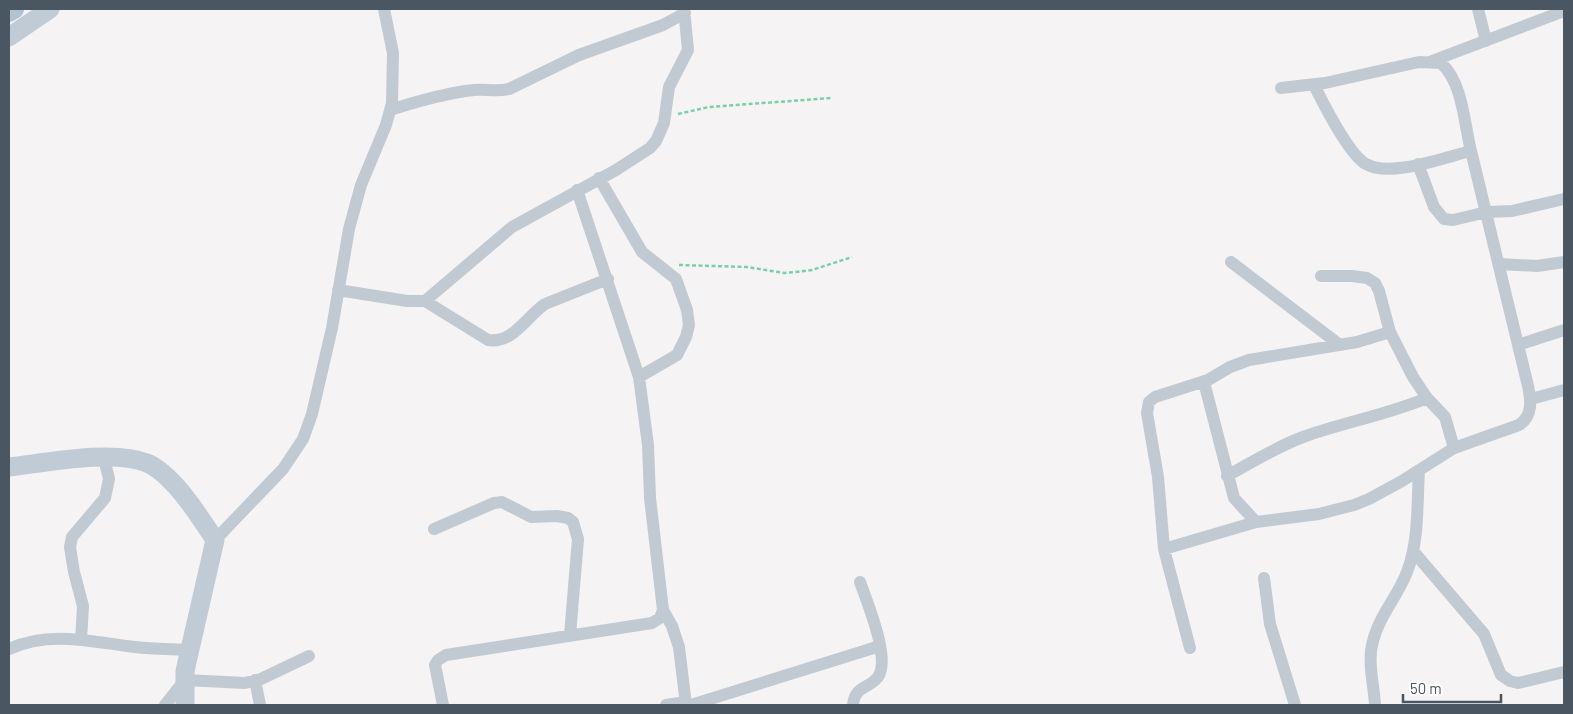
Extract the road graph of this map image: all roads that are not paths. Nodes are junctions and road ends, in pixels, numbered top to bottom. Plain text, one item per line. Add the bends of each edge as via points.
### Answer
1 (14, 9) edge
2 (50, 9) edge
3 (384, 9) edge
4 (1478, 9) edge
5 (685, 11) edge
6 (1564, 11) edge
7 (9, 12) edge
8 (9, 36) edge
9 (1486, 41) junction
10 (1432, 61) junction
11 (1314, 85) junction
12 (1281, 88) dead end
13 (390, 110) junction
14 (1471, 151) junction
15 (1418, 164) junction
16 (599, 178) junction
17 (577, 190) junction
18 (1564, 199) edge
19 (1487, 212) junction
20 (1231, 262) dead end
21 (1564, 262) edge
22 (1499, 264) junction
23 (1322, 276) dead end
24 (608, 279) junction
25 (338, 290) junction
26 (425, 301) junction
27 (1564, 330) edge
28 (1390, 332) junction
29 (1518, 344) junction
30 (1340, 345) junction
31 (639, 377) junction
32 (1204, 382) junction
33 (1564, 390) edge
34 (1427, 398) junction
35 (1531, 399) junction
36 (1454, 448) junction
37 (104, 458) junction
38 (9, 467) edge
39 (1419, 470) junction
40 (1228, 476) junction
41 (1256, 522) junction
42 (434, 529) dead end
43 (216, 540) junction
44 (1164, 549) junction
45 (1413, 551) junction
46 (1264, 578) dead end
47 (860, 582) dead end
48 (663, 610) junction
49 (570, 635) junction
50 (81, 640) junction
51 (880, 646) junction
52 (1190, 648) dead end
53 (9, 649) edge
54 (189, 650) junction
55 (309, 656) dead end
56 (1564, 672) edge
57 (184, 680) junction
58 (255, 680) junction
59 (688, 704) edge
60 (165, 705) edge
61 (185, 705) edge
62 (260, 705) edge
63 (443, 705) edge
64 (666, 705) edge
65 (853, 705) edge
66 (1295, 705) edge
67 (1375, 705) edge

1 - 7 main road
2 - 8 street
3 - 13 street via 393,52
4 - 9 street
5 - 13 street via 664,25 579,54 509,89 499,92 463,91
5 - 16 street via 688,50 669,88 661,133 650,148
6 - 9 street
9 - 10 street
10 - 11 street
10 - 14 street via 1440,63 1452,77
11 - 12 street
11 - 15 street via 1342,135 1365,164 1393,169
13 - 25 street via 360,190
14 - 15 street
14 - 19 street
15 - 19 street via 1434,207 1444,219
16 - 17 street
16 - 31 street via 642,252 676,279 684,300 689,325 683,346 677,355
17 - 24 street
17 - 26 street via 512,226
18 - 19 street via 1512,211
19 - 22 street
20 - 30 street
21 - 22 street via 1537,266
22 - 29 street
23 - 28 street via 1352,276 1375,283
24 - 26 street via 545,304 514,333 496,341 488,340
24 - 31 street
25 - 26 street
25 - 43 street via 314,407 303,439 274,480
27 - 29 street
28 - 30 street
28 - 34 street
29 - 35 street
30 - 32 street via 1249,360
31 - 48 street
32 - 40 street
32 - 44 street via 1155,397 1146,407 1159,485
33 - 35 street
34 - 36 street via 1445,417
34 - 40 street via 1295,440
35 - 36 street via 1525,421
36 - 39 street
37 - 38 street
37 - 43 street via 131,458 160,472 195,510
37 - 50 street via 109,479 105,498 72,537 70,547 83,606
39 - 41 street via 1354,505 1319,514
39 - 45 street
40 - 41 street via 1234,498
41 - 44 street
42 - 49 street via 502,502 532,517 568,518 573,522 578,539
43 - 54 street
44 - 52 street
45 - 56 street via 1484,634 1501,675 1518,683
45 - 67 street via 1407,572 1372,642
46 - 66 street via 1270,624
47 - 51 street
48 - 49 street via 660,618 652,623
48 - 59 street via 679,647
49 - 63 street via 446,655 435,665
50 - 53 street via 39,640
50 - 54 street
51 - 59 street
51 - 65 street via 881,672 857,693
54 - 57 street
55 - 58 street
57 - 58 street via 245,683
57 - 60 street
57 - 61 street
58 - 62 street
59 - 64 street

